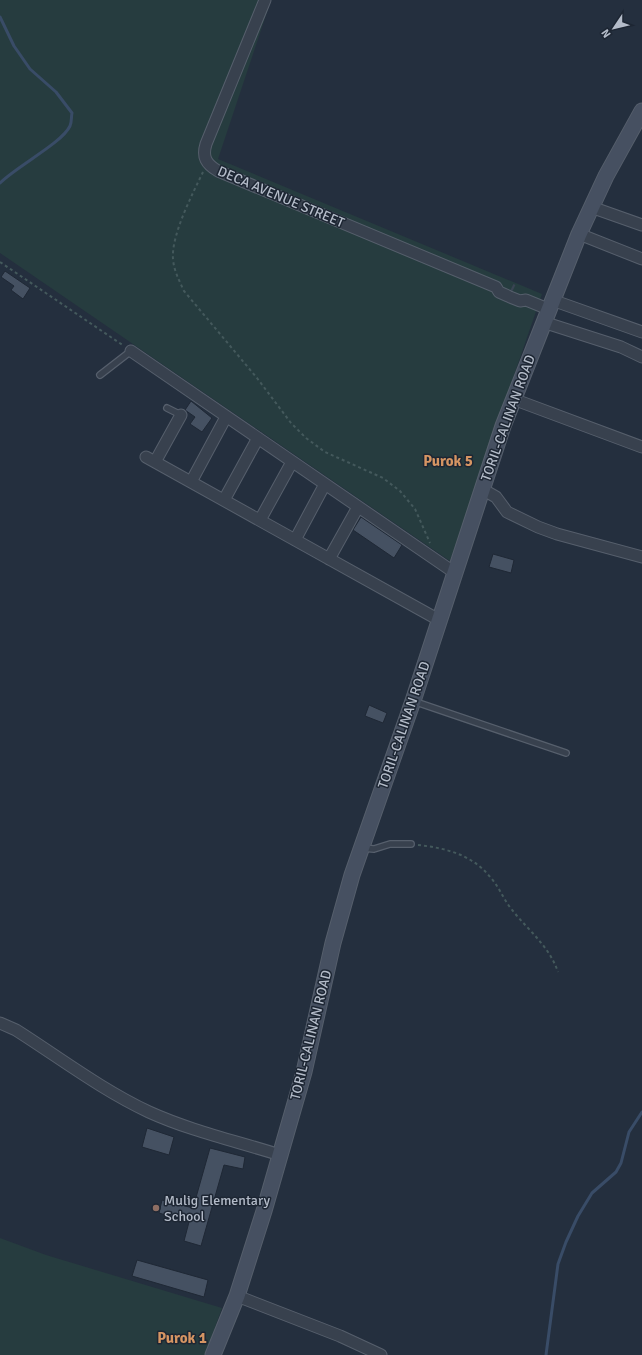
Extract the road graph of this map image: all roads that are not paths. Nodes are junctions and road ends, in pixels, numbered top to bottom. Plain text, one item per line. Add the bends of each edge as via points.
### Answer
1 (265, 0) edge
2 (642, 111) edge
3 (638, 127) edge
4 (591, 207) junction
5 (642, 225) edge
6 (579, 234) junction
7 (642, 259) edge
8 (548, 310) junction
9 (642, 332) edge
10 (131, 351) joint
11 (642, 357) edge
12 (100, 375) dead end
13 (513, 399) junction
14 (168, 408) dead end
15 (181, 415) joint
16 (226, 417) junction
17 (258, 438) junction
18 (642, 447) edge
19 (292, 462) junction
20 (191, 482) junction
21 (325, 484) junction
22 (482, 489) junction
23 (224, 500) junction
24 (358, 507) junction
25 (260, 520) junction
26 (294, 540) junction
27 (642, 557) edge
28 (329, 559) junction
29 (455, 574) junction
30 (439, 620) junction
31 (413, 701) junction
32 (566, 754) dead end
33 (411, 844) road end
34 (361, 847) junction
35 (0, 1023) edge
36 (280, 1155) junction
37 (237, 1296) junction
38 (213, 1355) edge
39 (381, 1355) edge

1 - 8 street, DECA AVENUE STREET via 206,144 204,154 208,164 218,171 496,287 502,285 510,293 523,294 526,300
2 - 3 main road, TORIL-CALINAN ROAD
3 - 4 main road, TORIL-CALINAN ROAD
4 - 5 street
4 - 6 main road, TORIL-CALINAN ROAD
6 - 7 street
6 - 8 main road, TORIL-CALINAN ROAD
8 - 9 street
8 - 11 street
8 - 13 main road, TORIL-CALINAN ROAD
10 - 12 lane
10 - 16 street
13 - 18 street
13 - 22 main road, TORIL-CALINAN ROAD
14 - 15 lane
15 - 20 street via 151,459
16 - 17 street
16 - 20 street
17 - 19 street
17 - 23 street
19 - 21 street
19 - 25 street
20 - 23 street
21 - 24 street
21 - 26 street
22 - 27 street via 496,497 507,512 538,527
22 - 29 main road, TORIL-CALINAN ROAD
23 - 25 street
24 - 28 street
24 - 29 street
25 - 26 street
26 - 28 street
28 - 30 street
29 - 30 main road, TORIL-CALINAN ROAD
30 - 31 main road, TORIL-CALINAN ROAD
31 - 32 lane
31 - 34 main road, TORIL-CALINAN ROAD
33 - 34 lane via 390,844 374,849
34 - 36 main road, TORIL-CALINAN ROAD via 343,904 304,1072
35 - 36 street via 16,1030 116,1094 148,1111 173,1122
36 - 37 main road, TORIL-CALINAN ROAD
37 - 38 main road, TORIL-CALINAN ROAD
37 - 39 street via 340,1336

